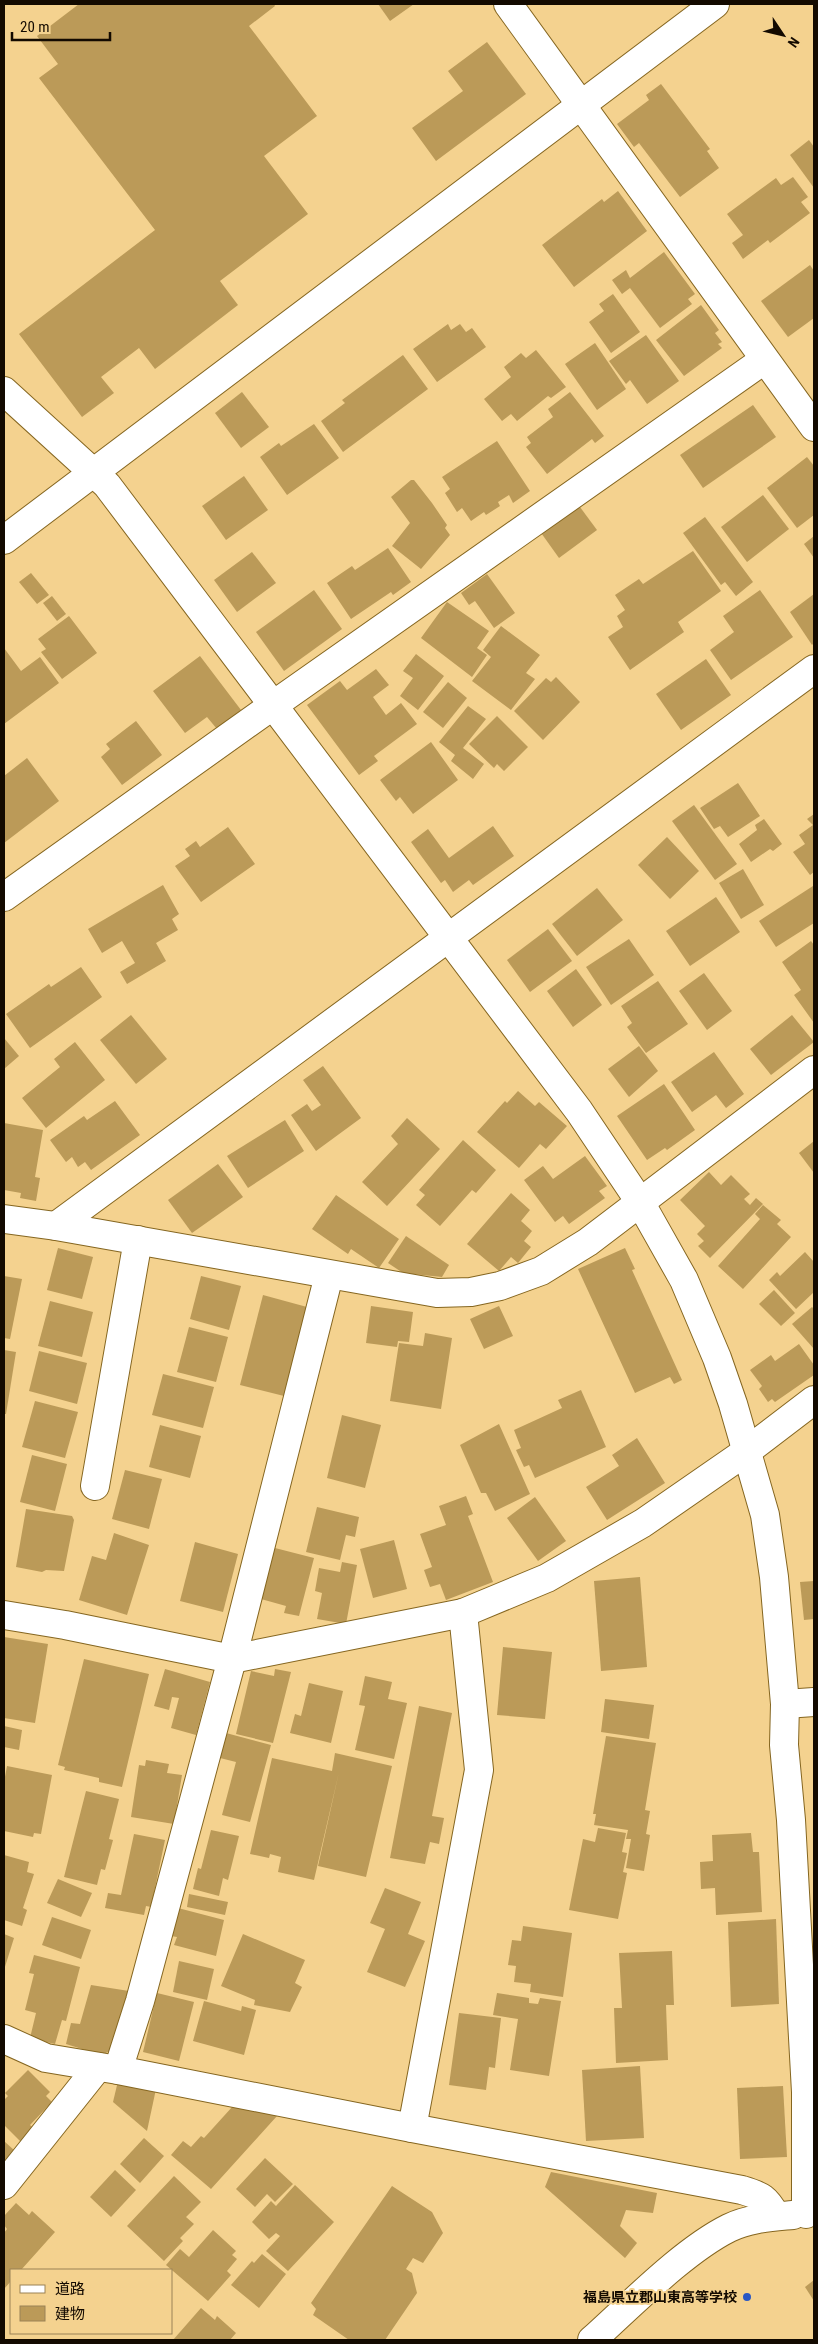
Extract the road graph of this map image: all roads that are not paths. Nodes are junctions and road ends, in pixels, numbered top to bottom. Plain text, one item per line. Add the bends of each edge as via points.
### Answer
1 (508, 4) edge
2 (715, 4) edge
3 (582, 104) junction
4 (764, 360) junction
5 (4, 391) edge
6 (814, 427) edge
7 (92, 472) junction
8 (4, 540) edge
9 (814, 669) edge
10 (272, 706) junction
11 (4, 897) edge
12 (449, 938) junction
13 (814, 1070) edge
14 (640, 1202) junction
15 (4, 1218) edge
16 (56, 1226) junction
17 (138, 1240) junction
18 (329, 1275) junction
19 (814, 1400) edge
20 (747, 1451) junction
21 (95, 1486) dead end
22 (463, 1612) junction
23 (4, 1615) edge
24 (232, 1659) junction
25 (814, 1702) edge
26 (784, 1704) junction
27 (4, 2039) edge
28 (108, 2069) junction
29 (412, 2128) junction
30 (4, 2185) edge
31 (810, 2214) edge
32 (776, 2216) junction
33 (592, 2340) edge

1 - 3 street
2 - 3 street
3 - 4 street
3 - 7 street
4 - 6 street
4 - 10 street
5 - 7 street
7 - 8 street
7 - 10 street via 106,485
9 - 12 street
10 - 11 street
10 - 12 street
12 - 14 street via 579,1111
12 - 16 street
13 - 14 street
14 - 18 street via 588,1242 541,1271 500,1286 471,1292 436,1293
14 - 20 street via 684,1280 717,1358
15 - 16 street
16 - 17 street
17 - 18 street
17 - 21 street
18 - 24 street
19 - 20 street
20 - 22 street via 643,1523 547,1578
20 - 26 street via 765,1515
22 - 24 street
22 - 29 street via 479,1770
23 - 24 street
24 - 28 street via 140,2001
25 - 26 street
26 - 31 street
27 - 28 street via 46,2058
28 - 29 street
28 - 30 street
29 - 32 street via 742,2190 761,2196
31 - 32 street
32 - 33 street via 742,2223 711,2240

